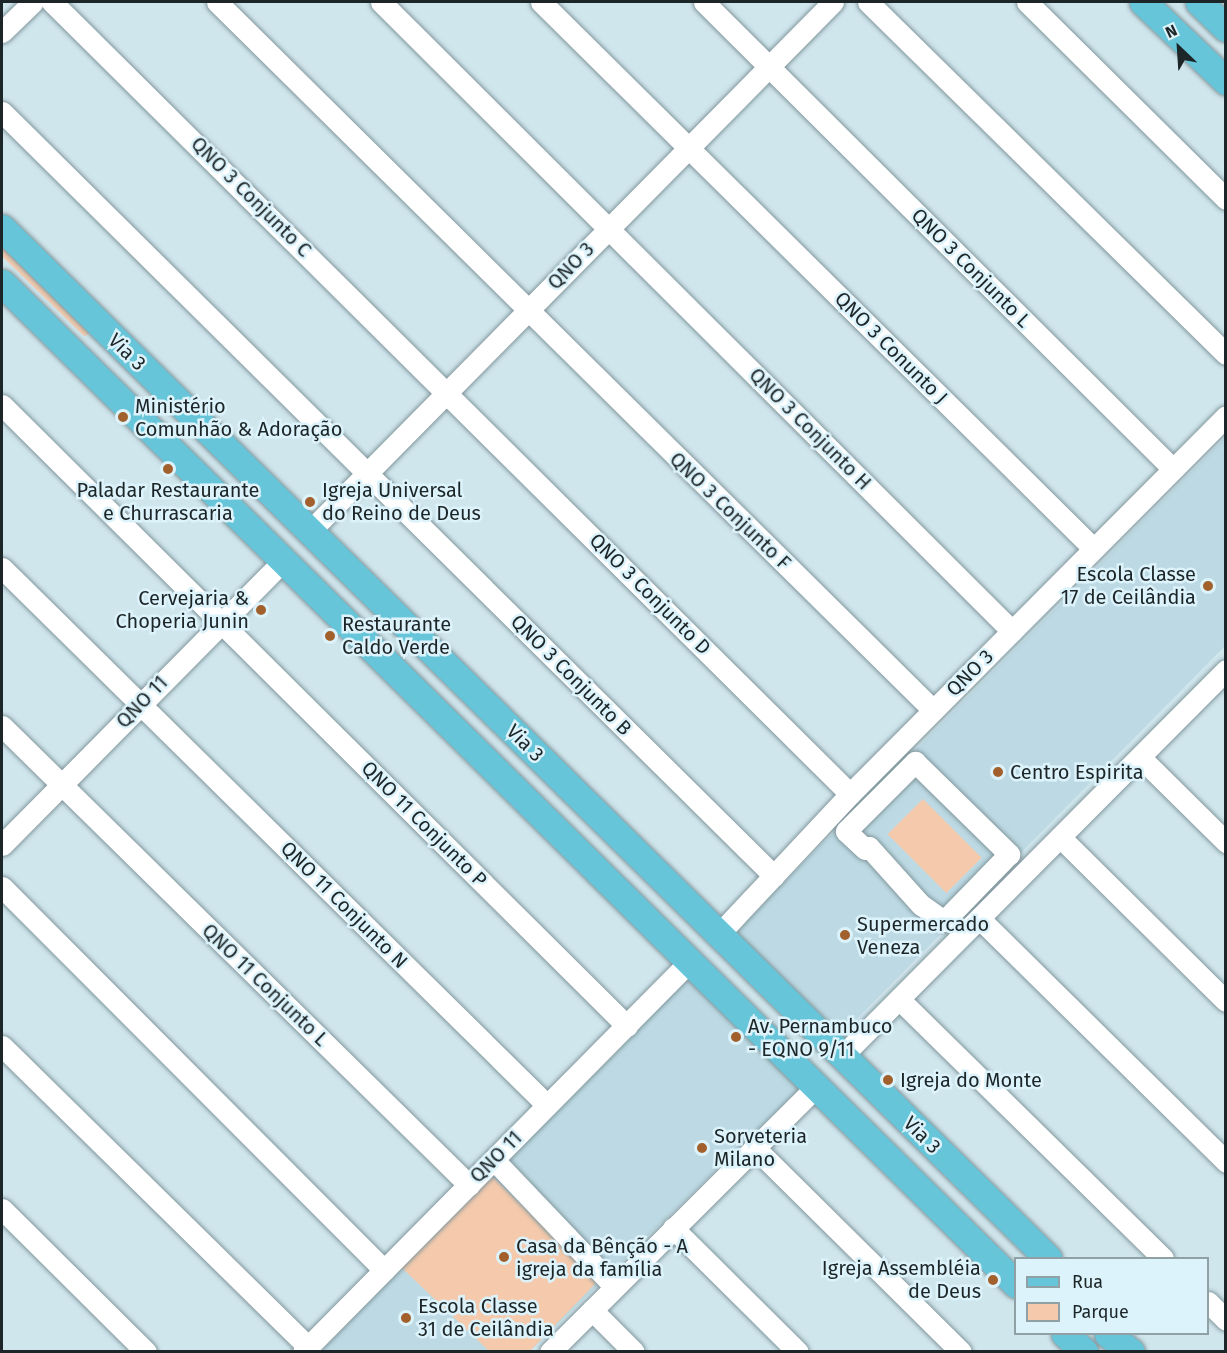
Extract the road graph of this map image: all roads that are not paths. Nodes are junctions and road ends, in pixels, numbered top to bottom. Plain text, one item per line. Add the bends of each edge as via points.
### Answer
1 (33, 2) edge
2 (52, 2) edge
3 (217, 2) edge
4 (381, 2) edge
5 (542, 2) edge
6 (704, 2) edge
7 (833, 2) edge
8 (868, 2) edge
9 (1027, 2) edge
10 (1143, 2) edge
11 (1199, 2) edge
12 (1226, 28) edge
13 (2, 32) edge
14 (770, 67) junction
15 (1226, 81) edge
16 (2, 112) edge
17 (690, 147) junction
18 (1226, 199) edge
19 (608, 227) junction
20 (2, 228) edge
21 (2, 272) edge
22 (2, 283) edge
23 (527, 312) junction
24 (97, 323) junction
25 (1226, 354) edge
26 (101, 382) junction
27 (450, 393) junction
28 (2, 405) edge
29 (1226, 416) edge
30 (247, 469) junction
31 (1173, 469) junction
32 (368, 474) junction
33 (310, 531) junction
34 (1093, 548) junction
35 (283, 561) junction
36 (2, 568) edge
37 (313, 590) junction
38 (221, 622) junction
39 (1012, 631) junction
40 (435, 654) junction
41 (1224, 675) edge
42 (140, 705) junction
43 (933, 710) junction
44 (440, 715) junction
45 (2, 726) edge
46 (1141, 759) junction
47 (915, 762) joint
48 (62, 786) junction
49 (577, 794) junction
50 (850, 794) junction
51 (1060, 837) junction
52 (1226, 842) edge
53 (2, 844) edge
54 (774, 876) junction
55 (2, 887) edge
56 (980, 919) junction
57 (719, 934) junction
58 (689, 962) junction
59 (899, 999) junction
60 (1226, 1001) edge
61 (627, 1026) junction
62 (2, 1046) edge
63 (843, 1056) junction
64 (816, 1087) junction
65 (548, 1105) junction
66 (754, 1147) junction
67 (494, 1160) junction
68 (1226, 1162) edge
69 (904, 1174) junction
70 (469, 1185) junction
71 (2, 1209) edge
72 (673, 1228) junction
73 (1018, 1229) junction
74 (1047, 1257) edge
75 (1162, 1257) edge
76 (384, 1270) junction
77 (1014, 1282) edge
78 (615, 1287) junction
79 (1209, 1303) edge
80 (592, 1310) junction
81 (1226, 1320) edge
82 (1066, 1335) edge
83 (1109, 1335) edge
84 (1125, 1335) edge
85 (306, 1349) edge
86 (146, 1352) edge
87 (550, 1352) edge
88 (634, 1352) edge
89 (798, 1352) edge
90 (961, 1352) edge
91 (1084, 1352) edge
92 (1131, 1352) edge
93 (1142, 1352) edge

1 - 13 street
2 - 27 street, QNO 3 Conjunto C
3 - 23 street, QNO 3 Conjunto F
4 - 19 street, QNO 3 Conjunto H
5 - 17 street, QNO 3 Conunto J
6 - 14 street, QNO 3 Conjunto L
7 - 14 street, QNO 3
8 - 25 street
9 - 18 street
10 - 15 main road
11 - 12 main road
14 - 17 street, QNO 3
14 - 31 street, QNO 3 Conjunto L
16 - 32 street, QNO 3 Conjunto B
17 - 19 street, QNO 3
17 - 34 street, QNO 3 Conunto J
19 - 23 street, QNO 3
19 - 39 street, QNO 3 Conjunto H
20 - 24 main road, Via 3
21 - 24 main road via 78,344 88,346 97,342 101,332
22 - 26 main road, Via 3
23 - 27 street, QNO 3
23 - 43 street, QNO 3 Conjunto F
24 - 30 main road, Via 3
26 - 30 main road via 103,362 112,358 122,361 194,431
26 - 35 main road, Via 3
27 - 32 street, QNO 3
27 - 50 street, QNO 3 Conjunto D
28 - 38 street, QNO 11 Conjunto P
29 - 31 street, QNO 3
30 - 33 main road, Via 3
31 - 34 street, QNO 3
32 - 33 street, QNO 3
32 - 54 street, QNO 3 Conjunto B
33 - 40 main road, Via 3
34 - 39 street, QNO 3
35 - 37 main road, Via 3
35 - 38 street, QNO 11
36 - 42 street, QNO 11 Conjunto N
37 - 40 main road via 349,611 419,678 429,678 437,672 439,662
37 - 44 main road, Via 3
38 - 42 street, QNO 11
38 - 61 street, QNO 11 Conjunto P
39 - 43 street, QNO 3
40 - 49 main road, Via 3
41 - 46 street
42 - 48 street, QNO 11
42 - 65 street, QNO 11 Conjunto N
43 - 50 street, QNO 3
44 - 49 main road via 436,706 439,696 448,691 458,692 527,760
44 - 58 main road, Via 3
45 - 48 street, QNO 11 Conjunto L
46 - 51 street
46 - 52 street
47 - 47 street via 846,831 864,849 869,847 921,905 944,921 1009,854
48 - 53 street, QNO 11
48 - 70 street, QNO 11 Conjunto L
49 - 57 main road, Via 3
50 - 54 street, QNO 3
51 - 56 street
51 - 60 street
54 - 57 street, QNO 3
55 - 76 street
56 - 59 street
56 - 68 street
57 - 63 main road, Via 3
58 - 61 street, QNO 11
58 - 64 main road, Via 3
59 - 63 street
59 - 75 street
61 - 65 street, QNO 11
62 - 85 street
63 - 73 main road, Via 3
64 - 66 street
64 - 69 main road, Via 3
65 - 67 street, QNO 11
66 - 72 street
66 - 90 street
67 - 70 street, QNO 11
67 - 78 street
69 - 73 main road via 999,1253 1012,1253 1019,1247
69 - 77 main road, Via 3
70 - 76 street, QNO 11
71 - 86 street
72 - 78 street
72 - 89 street
73 - 74 main road, Via 3
76 - 85 street, QNO 11
78 - 80 street
79 - 81 street
80 - 87 street
80 - 88 street
82 - 91 main road
83 - 92 main road
84 - 93 main road

